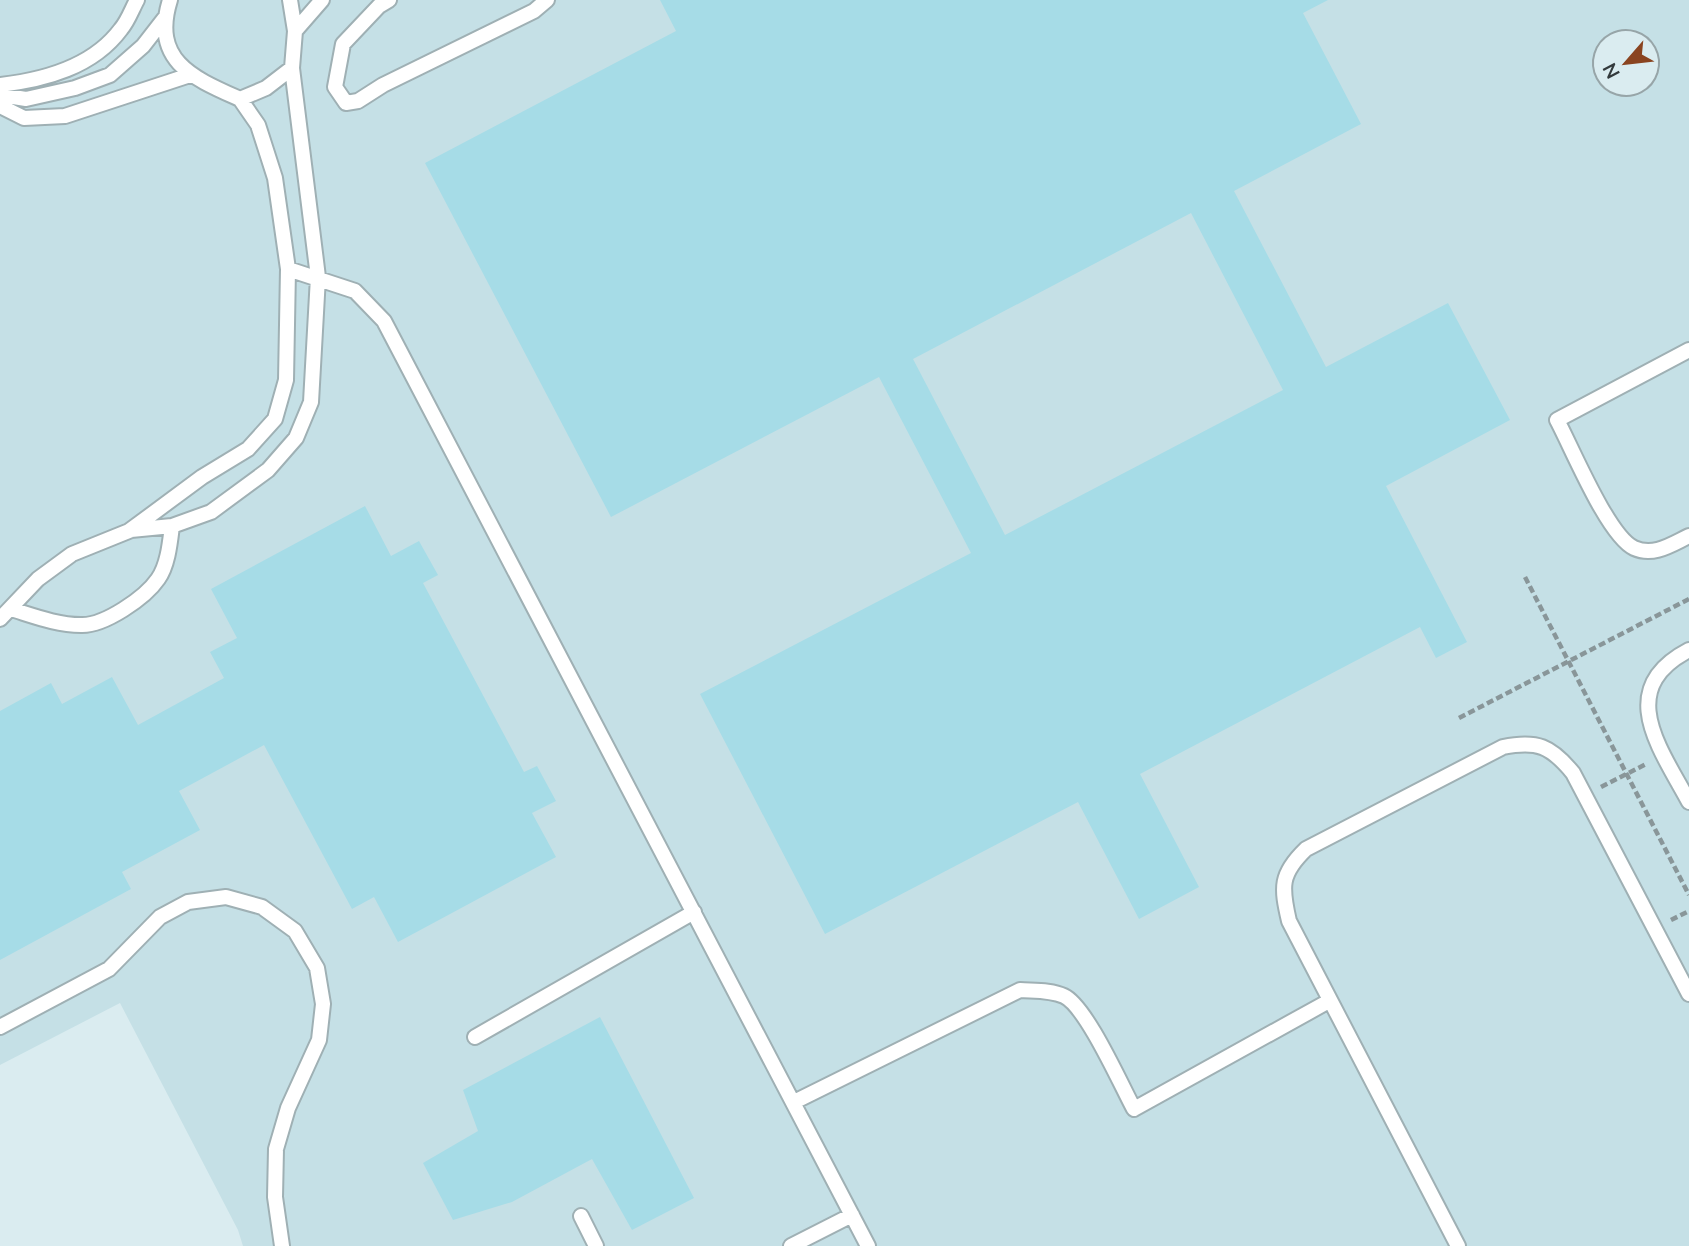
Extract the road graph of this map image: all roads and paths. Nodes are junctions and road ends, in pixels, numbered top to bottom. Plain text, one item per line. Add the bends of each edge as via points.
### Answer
1 (137, 0) edge
2 (170, 0) edge
3 (290, 0) edge
4 (322, 0) edge
5 (389, 0) edge
6 (547, 0) edge
7 (164, 19) junction
8 (295, 31) junction
9 (292, 68) junction
10 (190, 75) junction
11 (0, 85) edge
12 (0, 95) edge
13 (240, 99) junction
14 (0, 106) edge
15 (288, 269) junction
16 (318, 277) junction
17 (1689, 350) edge
18 (172, 526) junction
19 (129, 531) junction
20 (1689, 536) edge
21 (1525, 577) dead end
22 (1689, 599) edge
23 (11, 609) junction
24 (0, 620) edge
25 (1689, 650) edge
26 (1569, 662) junction
27 (1459, 718) dead end
28 (1664, 755) junction
29 (1626, 774) junction
30 (1585, 795) junction
31 (1689, 802) edge
32 (1689, 895) edge
33 (694, 912) junction
34 (1689, 995) edge
35 (1329, 1002) junction
36 (0, 1027) edge
37 (475, 1037) dead end
38 (794, 1102) junction
39 (852, 1215) junction
40 (581, 1216) dead end
41 (282, 1246) edge
42 (596, 1246) edge
43 (791, 1246) edge
44 (868, 1246) edge
45 (1458, 1246) edge

1 - 11 lane via 121,30 79,66
2 - 7 lane
3 - 8 lane
4 - 8 lane
5 - 6 lane via 343,44 334,87 346,103 358,101
7 - 10 lane via 171,54
7 - 12 lane via 143,46 110,75 26,99
8 - 9 lane
9 - 13 lane via 266,88
9 - 16 lane
10 - 13 lane
10 - 14 lane via 65,116 24,118
13 - 15 lane via 258,125 275,178
15 - 16 lane
15 - 19 lane via 286,380 275,419 248,449
16 - 18 lane via 311,402 296,438 268,470 211,512
16 - 33 lane via 355,291 384,321
17 - 20 lane via 1557,420 1615,534 1634,548 1658,551
18 - 19 lane
18 - 23 lane via 159,578 109,619 83,625
19 - 23 lane via 72,554 38,579
21 - 26 path
22 - 26 path
23 - 24 lane
25 - 28 lane via 1662,669 1648,691 1647,713
26 - 27 path
26 - 29 path
28 - 29 path
28 - 31 lane
29 - 30 path
29 - 32 path
30 - 34 lane
30 - 35 lane via 1560,756 1526,742 1503,747 1306,849 1285,876 1283,896 1289,921
33 - 37 lane
33 - 38 lane
35 - 38 lane via 1134,1109 1082,1012 1067,997 1020,990
35 - 45 lane
36 - 41 lane via 109,969 160,917 188,902 226,897 262,907 295,930 317,968 323,1004 319,1040 288,1108 276,1149 275,1197
38 - 39 lane
39 - 43 lane
39 - 44 lane
40 - 42 lane

